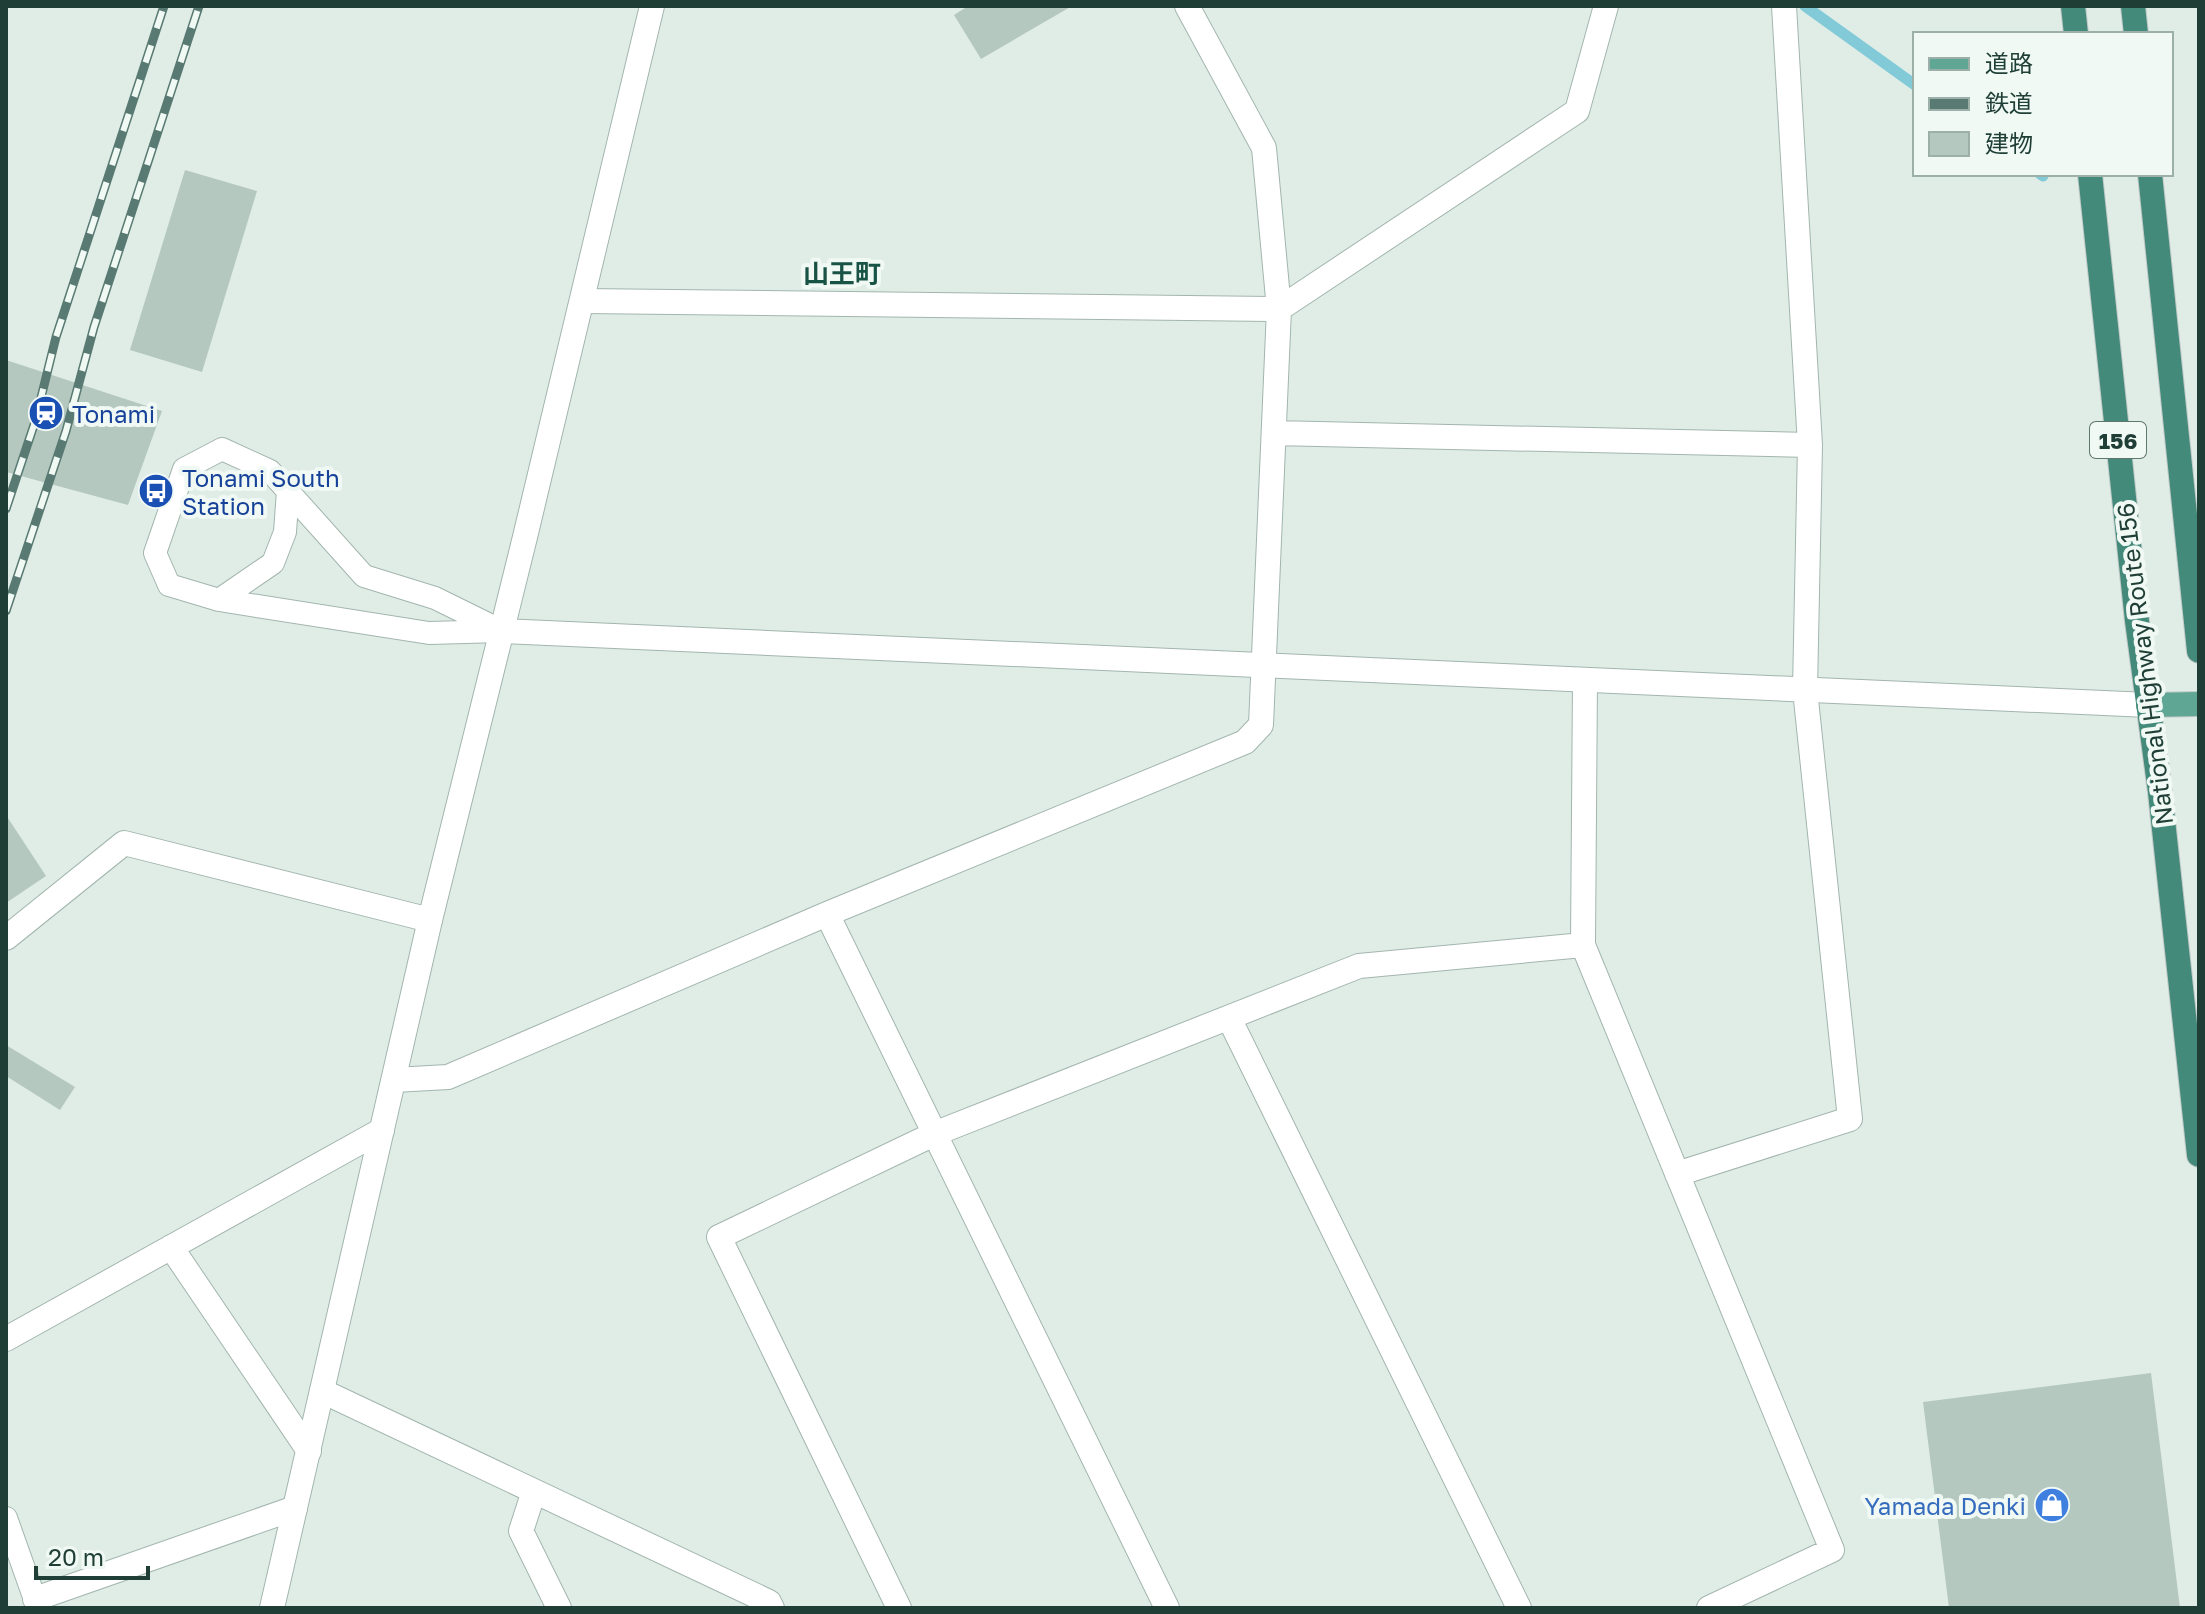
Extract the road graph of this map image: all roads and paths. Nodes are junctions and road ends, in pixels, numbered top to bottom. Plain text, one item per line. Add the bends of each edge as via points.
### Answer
1 (652, 6) edge
2 (1187, 6) edge
3 (1606, 6) edge
4 (1784, 6) edge
5 (2073, 6) edge
6 (2133, 6) edge
7 (2076, 32) edge
8 (2136, 32) edge
9 (2090, 176) edge
10 (2150, 176) edge
11 (582, 301) junction
12 (1279, 309) junction
13 (1274, 433) junction
14 (1810, 445) junction
15 (288, 491) junction
16 (219, 600) junction
17 (502, 631) junction
18 (2199, 651) edge
19 (1266, 666) junction
20 (1585, 680) junction
21 (1805, 690) junction
22 (2199, 704) edge
23 (2148, 705) junction
24 (827, 914) junction
25 (430, 920) junction
26 (6, 938) edge
27 (1583, 945) junction
28 (1229, 1018) junction
29 (394, 1080) junction
30 (382, 1130) junction
31 (934, 1134) junction
32 (2199, 1155) edge
33 (1677, 1174) junction
34 (171, 1247) junction
35 (6, 1339) edge
36 (322, 1391) junction
37 (309, 1451) junction
38 (534, 1491) junction
39 (295, 1508) junction
40 (6, 1518) edge
41 (37, 1604) edge
42 (272, 1608) edge
43 (559, 1608) edge
44 (772, 1608) edge
45 (899, 1608) edge
46 (1167, 1608) edge
47 (1519, 1608) edge
48 (1709, 1608) edge

1 - 11 street
2 - 12 street via 1264,148
3 - 12 street via 1577,111
4 - 14 street
5 - 7 highway
6 - 8 highway
9 - 23 highway, National Highway Route 156 / 156
10 - 18 highway, 156
11 - 12 street
11 - 17 street
12 - 13 street
13 - 14 street
13 - 19 street
14 - 21 street
15 - 16 lane via 285,532 273,563
15 - 16 lane via 270,471 222,449 184,469 155,553 169,585
15 - 17 lane via 364,576 435,598
16 - 17 lane via 429,633
17 - 19 street
17 - 25 street
19 - 20 street
19 - 24 street via 1261,725 1245,742
20 - 21 street
20 - 27 street
21 - 23 street
21 - 33 street via 1850,1119
22 - 23 main road
23 - 32 highway, National Highway Route 156 / 156
24 - 29 street via 448,1077
24 - 31 street
25 - 26 street via 124,843
25 - 29 street
27 - 28 street via 1359,966
27 - 33 street
28 - 31 street
28 - 47 street
29 - 30 street
30 - 34 street
30 - 36 street
31 - 45 street via 719,1237
31 - 46 street
33 - 48 street via 1832,1550
34 - 35 street
34 - 37 street
36 - 37 street
36 - 38 street
37 - 39 street
38 - 43 street via 521,1531
38 - 44 street via 769,1602
39 - 41 street
39 - 42 street
40 - 41 lane

